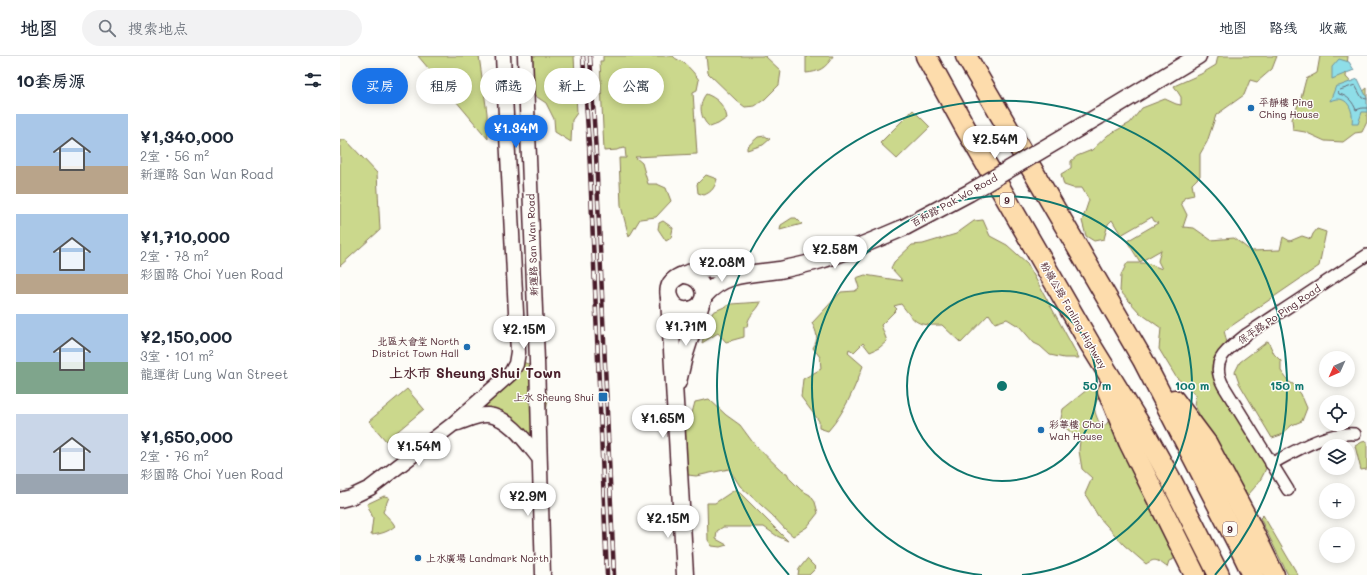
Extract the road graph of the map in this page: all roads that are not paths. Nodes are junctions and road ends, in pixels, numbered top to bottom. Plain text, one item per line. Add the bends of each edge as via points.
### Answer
1 (503, 56) edge
2 (525, 56) edge
3 (926, 56) edge
4 (966, 56) edge
5 (1198, 56) edge
6 (1367, 255) edge
7 (757, 272) junction
8 (685, 275) junction
9 (669, 298) junction
10 (703, 298) junction
11 (1090, 344) junction
12 (1143, 360) junction
13 (675, 399) junction
14 (452, 425) junction
15 (1355, 434) dead end
16 (539, 458) junction
17 (1272, 464) junction
18 (1288, 490) dead end
19 (340, 500) edge
20 (543, 575) edge
21 (685, 575) edge
22 (1195, 575) edge
23 (1218, 575) edge
24 (1252, 575) edge
25 (1274, 575) edge

1 - 14 street, 新運路 San Wan Road via 518,352 511,373
2 - 16 street, 新運路 San Wan Road
3 - 11 highway, 粉嶺公路 Fanling Highway / 9
4 - 12 highway, 9
5 - 7 main road, 百和路 Pak Wo Road, bridge via 969,193 905,227 823,259 799,266
6 - 17 street, 保平路 Po Ping Road via 1247,334 1220,359 1219,377
7 - 8 main road, 百和路 Pak Wo Road via 720,269 701,270
7 - 10 main road, 百和路 Pak Wo Road via 725,279 713,286
8 - 9 main road via 673,281 669,289
8 - 10 main road via 698,279 703,287
9 - 10 main road via 678,309 687,310 696,308
9 - 13 main road
10 - 13 main road via 684,357
11 - 22 highway via 1129,442
11 - 23 highway, 粉嶺公路 Fanling Highway / 9 via 1167,472
12 - 24 highway, 9
12 - 25 highway via 1207,444
13 - 21 main road
14 - 16 street via 481,416 496,417 514,428
14 - 19 street, 新運路 San Wan Road via 370,488
15 - 17 street via 1321,439
16 - 20 street, 新運路 San Wan Road
17 - 18 street, 保平路 Po Ping Road

